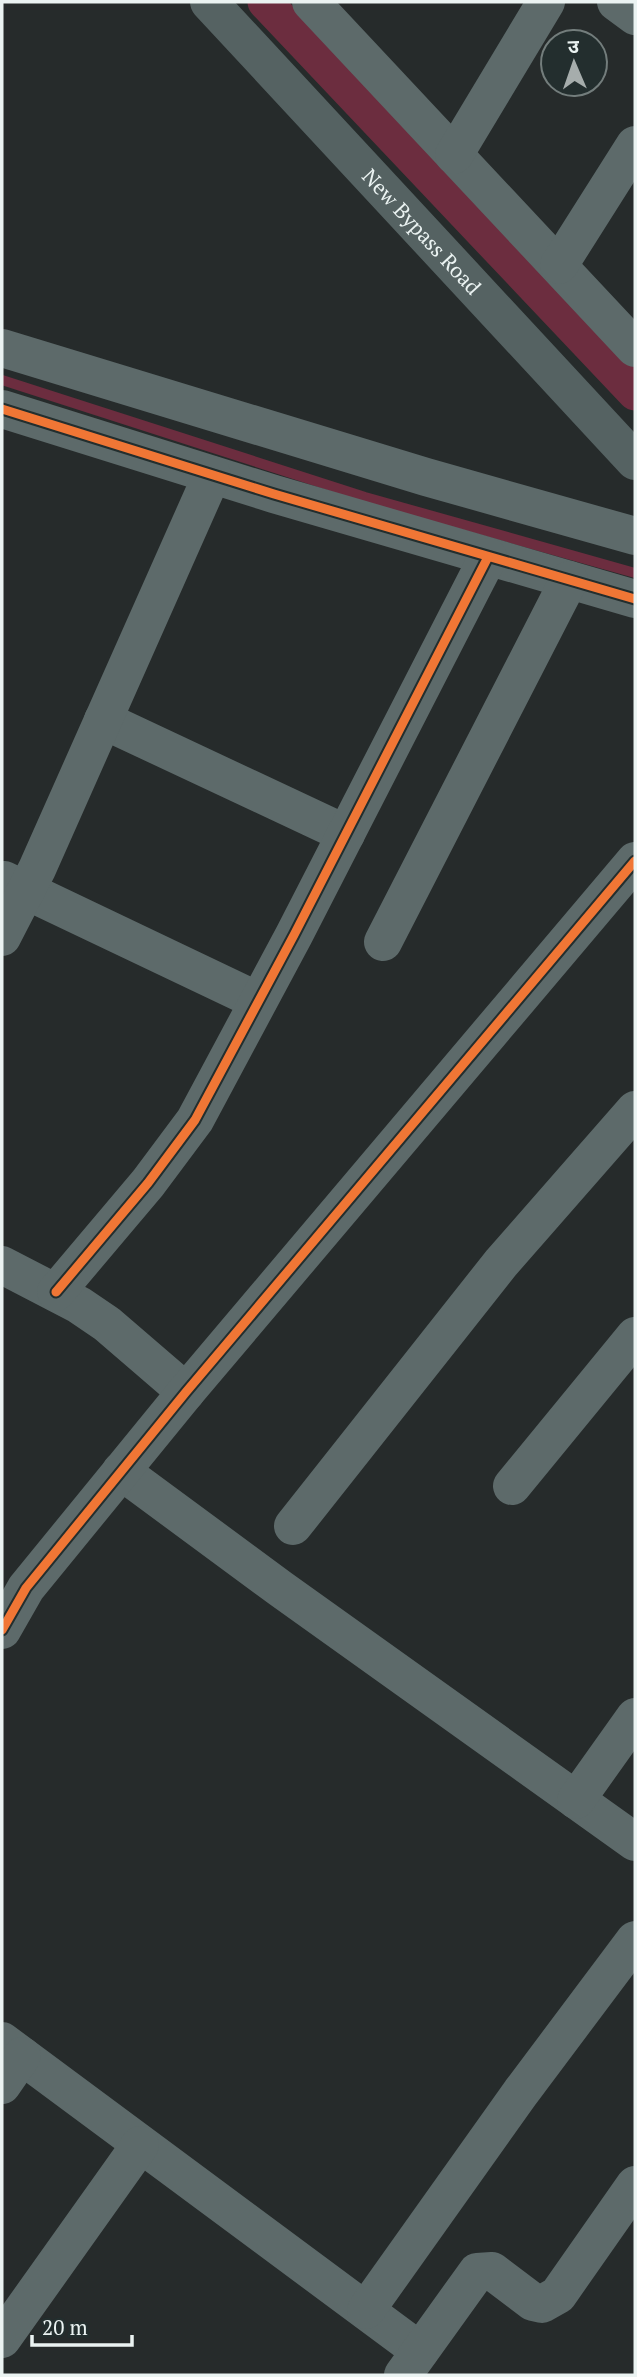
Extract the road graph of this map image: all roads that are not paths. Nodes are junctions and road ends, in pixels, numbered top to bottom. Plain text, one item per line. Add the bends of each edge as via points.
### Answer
1 (209, 2) edge
2 (311, 2) edge
3 (546, 2) edge
4 (616, 2) edge
5 (635, 16) edge
6 (635, 145) edge
7 (454, 155) junction
8 (559, 265) junction
9 (2, 348) edge
10 (635, 348) edge
11 (2, 409) edge
12 (635, 461) edge
13 (212, 475) junction
14 (635, 536) edge
15 (488, 556) junction
16 (569, 580) junction
17 (635, 599) edge
18 (103, 720) junction
19 (346, 834) junction
20 (635, 861) edge
21 (13, 885) edge
22 (2, 937) edge
23 (383, 942) dead end
24 (258, 1001) junction
25 (635, 1110) edge
26 (2, 1265) edge
27 (56, 1292) junction
28 (635, 1336) edge
29 (186, 1392) junction
30 (121, 1471) junction
31 (512, 1486) dead end
32 (293, 1526) dead end
33 (2, 1630) edge
34 (635, 1717) edge
35 (576, 1800) junction
36 (635, 1842) edge
37 (635, 1940) edge
38 (9, 2060) edge
39 (140, 2145) junction
40 (635, 2185) edge
41 (366, 2310) junction
42 (2, 2339) edge
43 (411, 2363) edge

1 - 12 main road, New Bypass Road
2 - 7 street
3 - 7 street
4 - 5 street
6 - 8 street
7 - 8 street
8 - 10 street
9 - 14 street
11 - 13 street
13 - 15 street
13 - 18 street
15 - 16 street
15 - 19 street
16 - 17 street
16 - 23 street
18 - 19 street
18 - 21 street
19 - 24 street
20 - 29 street
21 - 22 street
21 - 24 street
24 - 27 street via 194,1120 148,1183
25 - 32 street via 493,1274
26 - 27 street
27 - 29 street via 107,1324
28 - 31 street
29 - 30 street
30 - 33 street via 26,1588
30 - 35 street
34 - 35 street
35 - 36 street
37 - 41 street
38 - 39 street
39 - 41 street
39 - 42 street
40 - 43 street via 551,2301 533,2302 492,2271 477,2272
41 - 43 street

